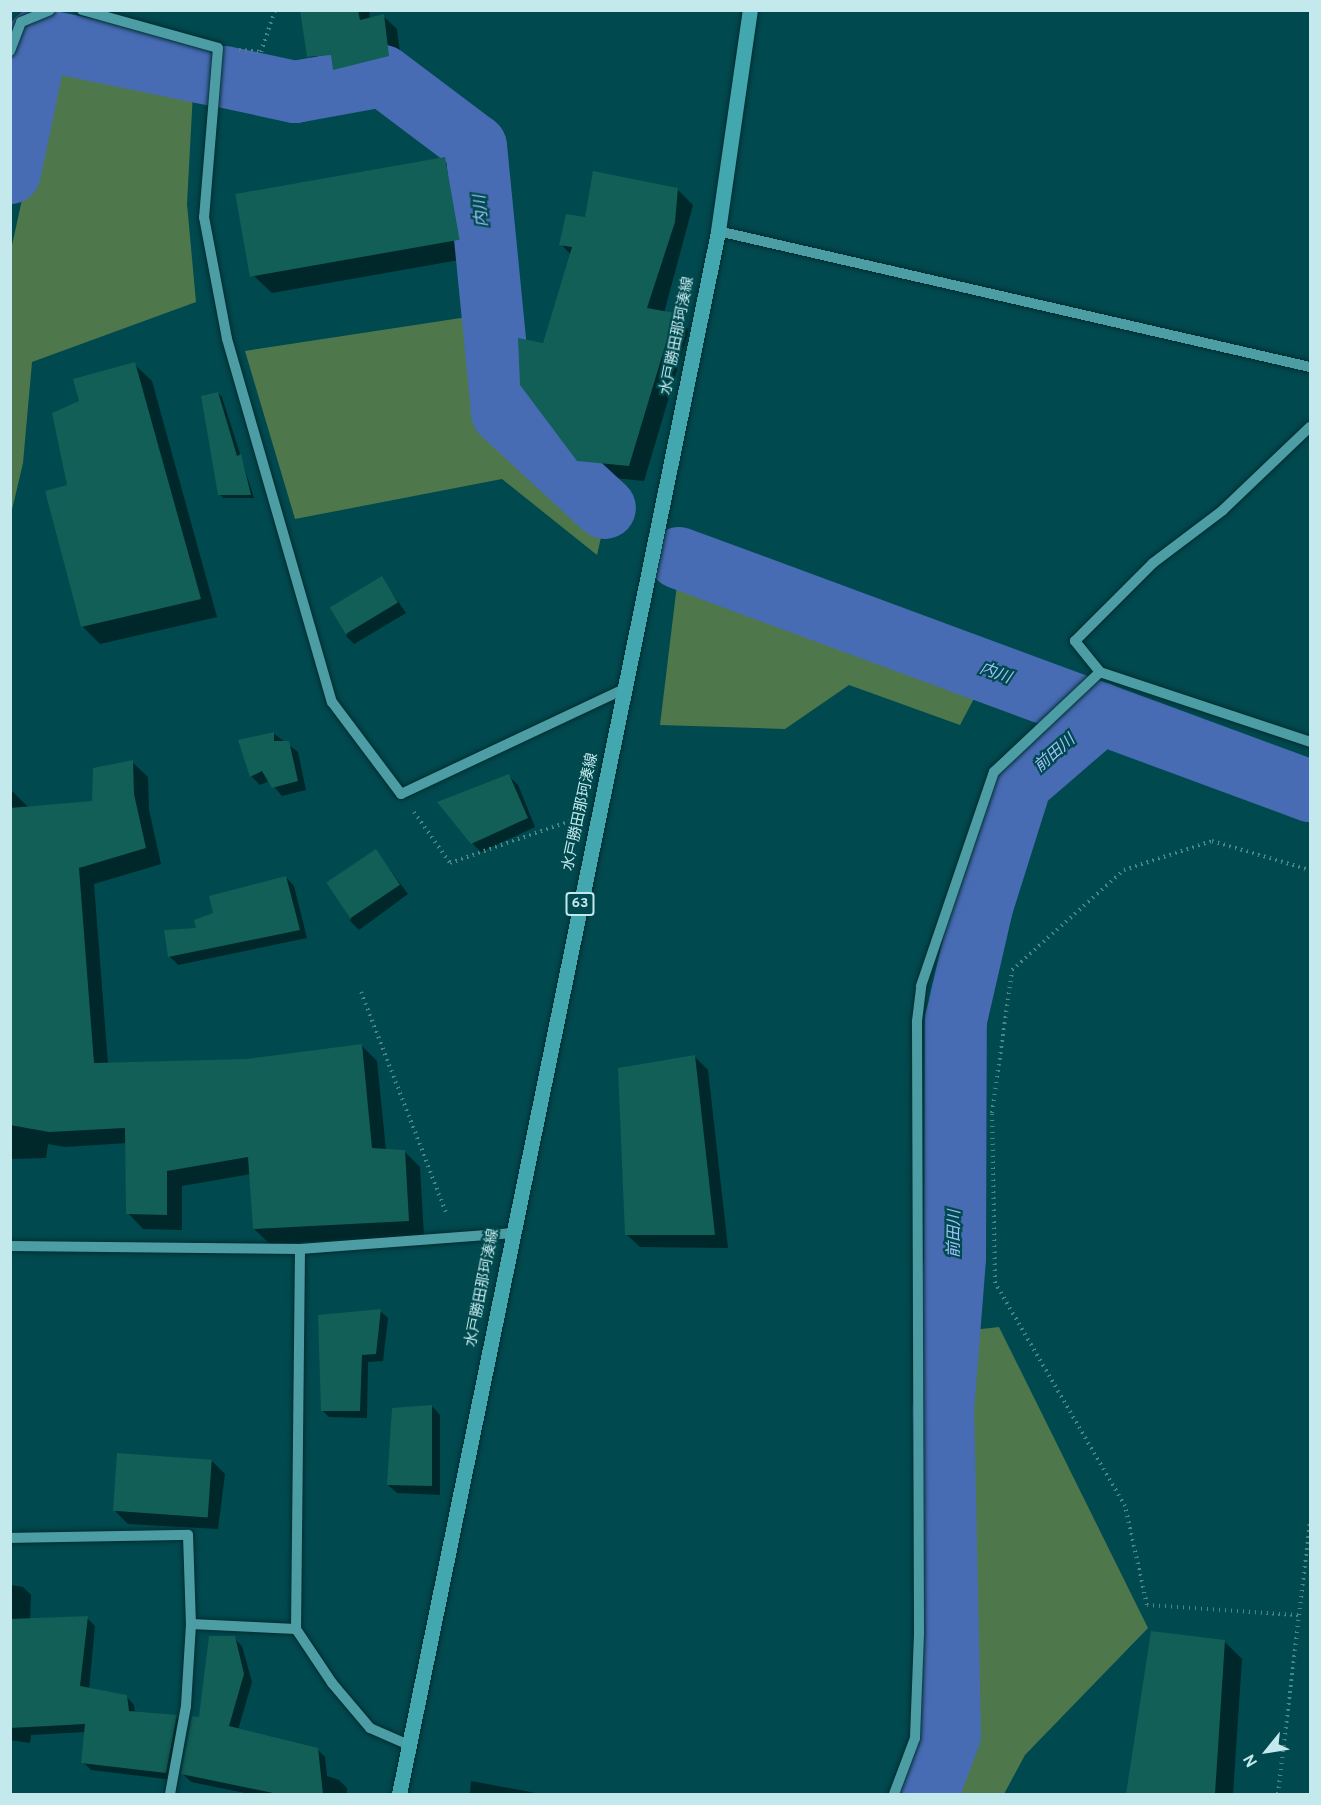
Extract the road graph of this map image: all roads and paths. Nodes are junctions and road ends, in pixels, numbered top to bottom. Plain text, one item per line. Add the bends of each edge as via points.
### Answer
1 (50, 10) edge
2 (82, 10) edge
3 (275, 10) edge
4 (750, 10) edge
5 (218, 48) junction
6 (10, 51) edge
7 (718, 231) junction
8 (1311, 367) edge
9 (1311, 427) edge
10 (1100, 672) junction
11 (624, 689) junction
12 (1311, 742) edge
13 (401, 794) junction
14 (600, 810) junction
15 (1311, 870) edge
16 (360, 992) dead end
17 (513, 1233) junction
18 (456, 1238) junction
19 (10, 1246) edge
20 (300, 1249) junction
21 (1311, 1521) edge
22 (10, 1538) edge
23 (1298, 1615) junction
24 (191, 1624) junction
25 (296, 1629) junction
26 (409, 1745) junction
27 (170, 1794) edge
28 (399, 1794) edge
29 (894, 1794) edge
30 (1278, 1794) edge

1 - 6 street via 21,22
2 - 5 street
3 - 5 path via 261,52
4 - 7 main road, 水戸勝田那珂湊線 / 63
5 - 13 street via 204,218 227,339 332,702
7 - 8 street
7 - 11 main road, 水戸勝田那珂湊線 / 63
9 - 10 street via 1223,510 1154,563 1075,641
10 - 12 street
10 - 29 street via 994,772 921,986 917,1021 916,1715 915,1738
11 - 13 street
11 - 14 main road, 水戸勝田那珂湊線 / 63
13 - 14 path via 450,863
14 - 17 main road, 水戸勝田那珂湊線 / 63
15 - 23 path via 1212,841 1124,870 1012,970 992,1113 995,1284 1125,1506 1147,1605
16 - 18 path
17 - 18 street
17 - 26 main road, 水戸勝田那珂湊線 / 63
18 - 20 street
19 - 20 street
20 - 25 street
21 - 23 path
22 - 24 street via 188,1535
23 - 30 path
24 - 25 street
24 - 27 street via 186,1706
25 - 26 street via 332,1683 370,1728
26 - 28 main road, 水戸勝田那珂湊線 / 63

